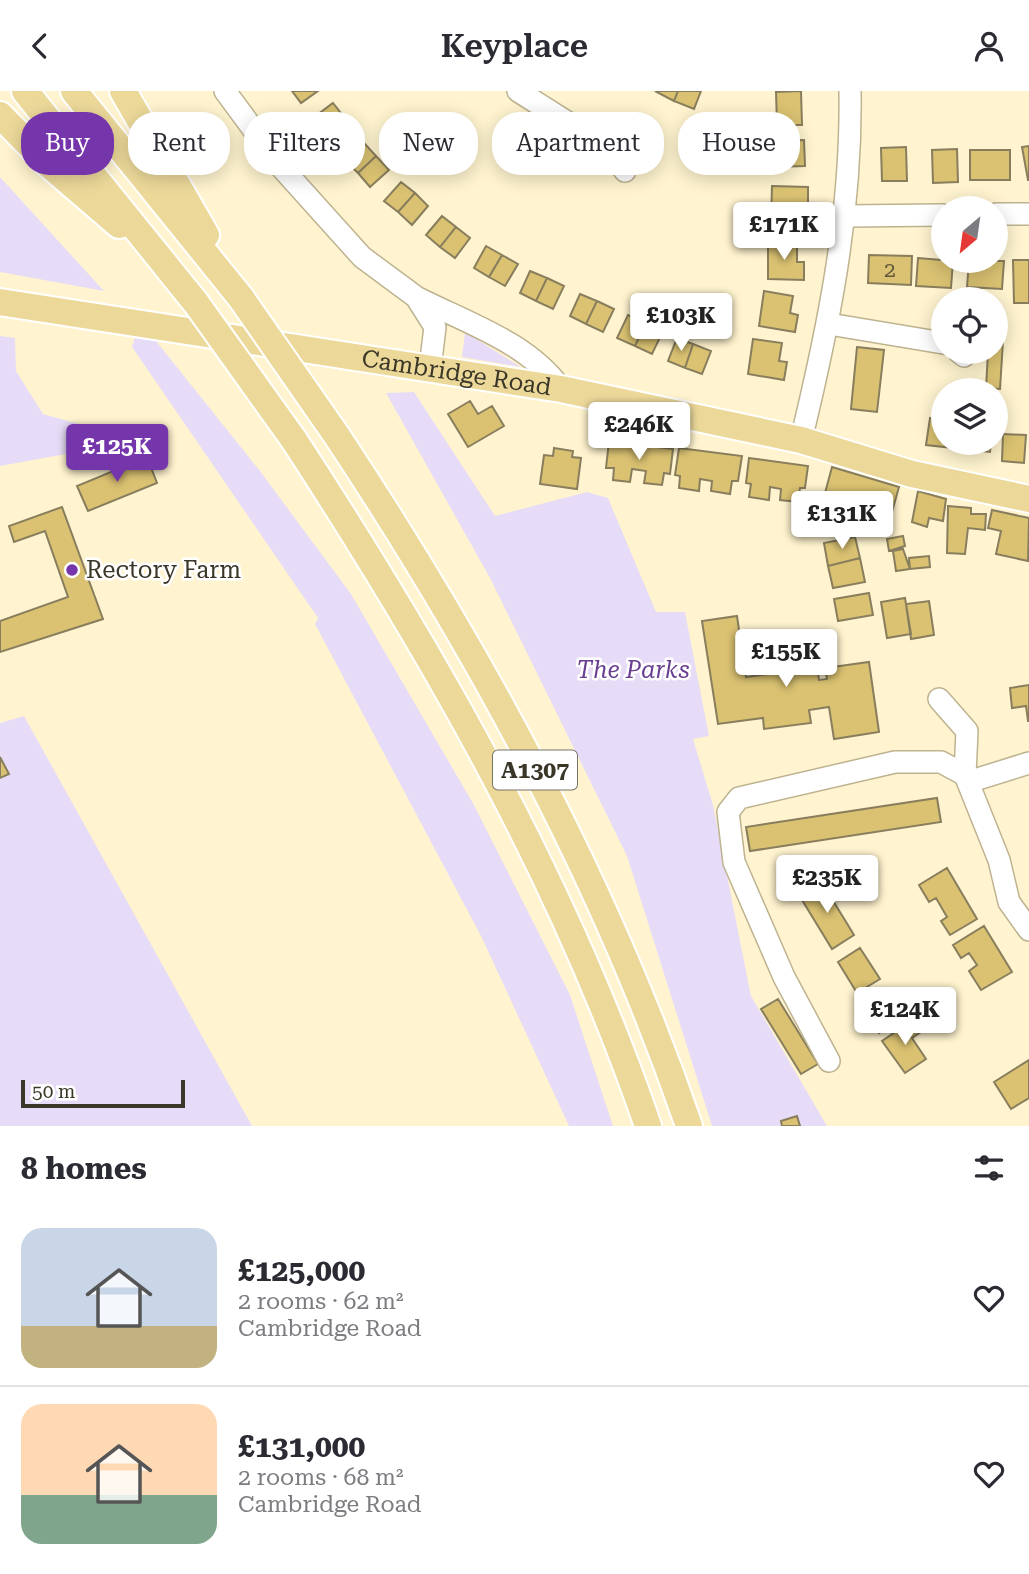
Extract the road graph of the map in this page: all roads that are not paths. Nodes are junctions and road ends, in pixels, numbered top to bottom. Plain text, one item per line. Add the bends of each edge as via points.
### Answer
1 (25, 91) edge
2 (74, 91) edge
3 (123, 91) edge
4 (227, 91) edge
5 (518, 91) edge
6 (850, 91) edge
7 (551, 112) edge
8 (0, 115) edge
9 (1029, 214) edge
10 (931, 215) edge
11 (1008, 215) edge
12 (846, 216) junction
13 (168, 267) junction
14 (416, 297) junction
15 (241, 298) junction
16 (0, 302) edge
17 (829, 324) junction
18 (931, 341) edge
19 (430, 368) junction
20 (561, 389) junction
21 (801, 440) junction
22 (1029, 499) edge
23 (939, 699) dead end
24 (1029, 763) edge
25 (966, 778) junction
26 (1029, 930) edge
27 (829, 1061) dead end
28 (648, 1126) edge
29 (689, 1126) edge

1 - 13 main road, A1307
2 - 15 main road, A1307
3 - 15 main road
4 - 14 street via 281,167 362,257
5 - 7 street
6 - 12 street
8 - 13 main road via 48,164
9 - 11 street
10 - 12 street
12 - 17 street
13 - 28 main road, A1307, bridge via 294,440 438,667 582,956
14 - 19 street via 435,327
14 - 20 street via 531,356
15 - 29 main road, A1307, bridge via 396,525 544,785 615,937
16 - 19 main road, Cambridge Road
17 - 18 street
17 - 21 street
19 - 20 main road, Cambridge Road
20 - 21 main road, Cambridge Road
21 - 22 main road, Cambridge Road via 912,474
23 - 25 street via 967,731
24 - 25 street
25 - 26 street via 999,860 1009,902
25 - 27 street via 941,762 895,762 739,799 728,811 734,862 784,977

